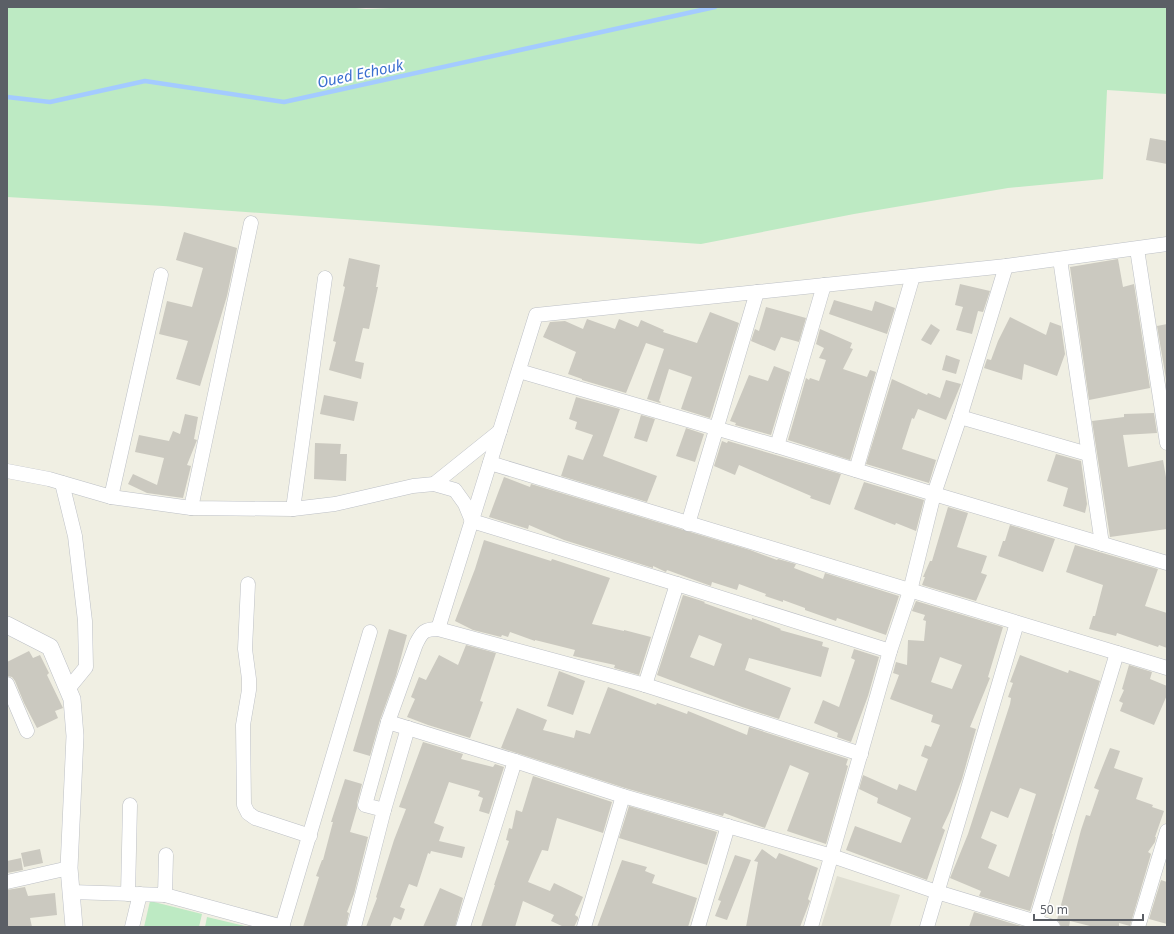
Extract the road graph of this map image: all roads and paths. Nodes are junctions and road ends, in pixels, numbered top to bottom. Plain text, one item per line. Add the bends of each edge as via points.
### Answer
1 (251, 223) dead end
2 (1167, 244) edge
3 (1137, 249) junction
4 (1060, 259) junction
5 (1006, 266) junction
6 (161, 275) dead end
7 (913, 276) junction
8 (325, 278) dead end
9 (824, 285) junction
10 (757, 292) junction
11 (519, 371) junction
12 (960, 417) junction
13 (717, 428) junction
14 (500, 431) junction
15 (1167, 444) edge
16 (777, 446) junction
17 (1088, 454) junction
18 (490, 464) junction
19 (856, 470) junction
20 (7, 471) edge
21 (62, 483) junction
22 (434, 484) junction
23 (934, 494) junction
24 (111, 497) junction
25 (191, 508) junction
26 (293, 509) junction
27 (472, 521) junction
28 (688, 524) junction
29 (1102, 544) junction
30 (1167, 563) edge
31 (248, 584) dead end
32 (677, 584) junction
33 (910, 591) junction
34 (1017, 623) junction
35 (7, 625) edge
36 (438, 629) junction
37 (370, 632) dead end
38 (890, 651) junction
39 (1117, 653) junction
40 (1167, 668) edge
41 (7, 684) edge
42 (645, 685) junction
43 (68, 689) junction
44 (388, 722) junction
45 (408, 728) junction
46 (26, 731) dead end
47 (861, 754) junction
48 (515, 761) junction
49 (623, 796) junction
50 (130, 805) dead end
51 (384, 810) junction
52 (728, 826) junction
53 (1167, 831) edge
54 (310, 836) junction
55 (166, 855) dead end
56 (832, 856) junction
57 (69, 868) junction
58 (7, 882) edge
59 (71, 892) junction
60 (937, 892) junction
61 (134, 894) junction
62 (165, 895) junction
63 (1035, 925) edge
64 (74, 927) edge
65 (132, 927) edge
66 (282, 927) edge
67 (354, 927) edge
68 (463, 927) edge
69 (584, 927) edge
70 (698, 927) edge
71 (811, 927) edge
72 (927, 927) edge
73 (1053, 927) edge
74 (1138, 927) edge

1 - 25 street
2 - 3 street
3 - 4 street
3 - 15 street
4 - 5 street
4 - 17 street
5 - 7 street
5 - 12 street
6 - 24 street
7 - 9 street
7 - 19 street
8 - 26 street
9 - 10 street
9 - 16 street
10 - 11 street via 536,315
10 - 13 street
11 - 13 street
11 - 14 street
12 - 17 street
12 - 23 street
13 - 16 street
13 - 28 street
14 - 18 street
14 - 22 street
16 - 19 street
17 - 29 street
18 - 27 street
18 - 28 street
19 - 23 street
20 - 21 street
21 - 24 street
21 - 43 street via 75,536 85,621 86,667
22 - 26 street via 413,486 335,504
22 - 27 street via 455,490 465,504
23 - 29 street
23 - 33 street
24 - 25 street
25 - 26 street
27 - 32 street
27 - 36 street
28 - 33 street
29 - 30 street
31 - 54 street via 244,649 249,690 243,725 244,805 248,813 255,818
32 - 38 street
32 - 42 street
33 - 34 street
33 - 38 street
34 - 39 street
34 - 60 street
35 - 43 street via 50,647
36 - 42 street
36 - 44 street via 428,629 421,634
37 - 54 street
38 - 47 street
39 - 40 street
39 - 63 street
41 - 46 street
42 - 47 street
43 - 57 street via 72,699 75,736
44 - 45 street
44 - 51 street via 365,804
45 - 48 street
45 - 51 street
47 - 56 street
48 - 49 street
48 - 68 street
49 - 52 street
49 - 69 street
50 - 61 street
51 - 67 street
52 - 56 street
52 - 70 street
53 - 74 street
54 - 66 street
55 - 62 street
56 - 60 street
56 - 71 street
57 - 58 street
57 - 59 street
59 - 61 street
59 - 64 street
60 - 63 street
60 - 72 street
61 - 62 street
61 - 65 street
62 - 66 street
63 - 73 street

